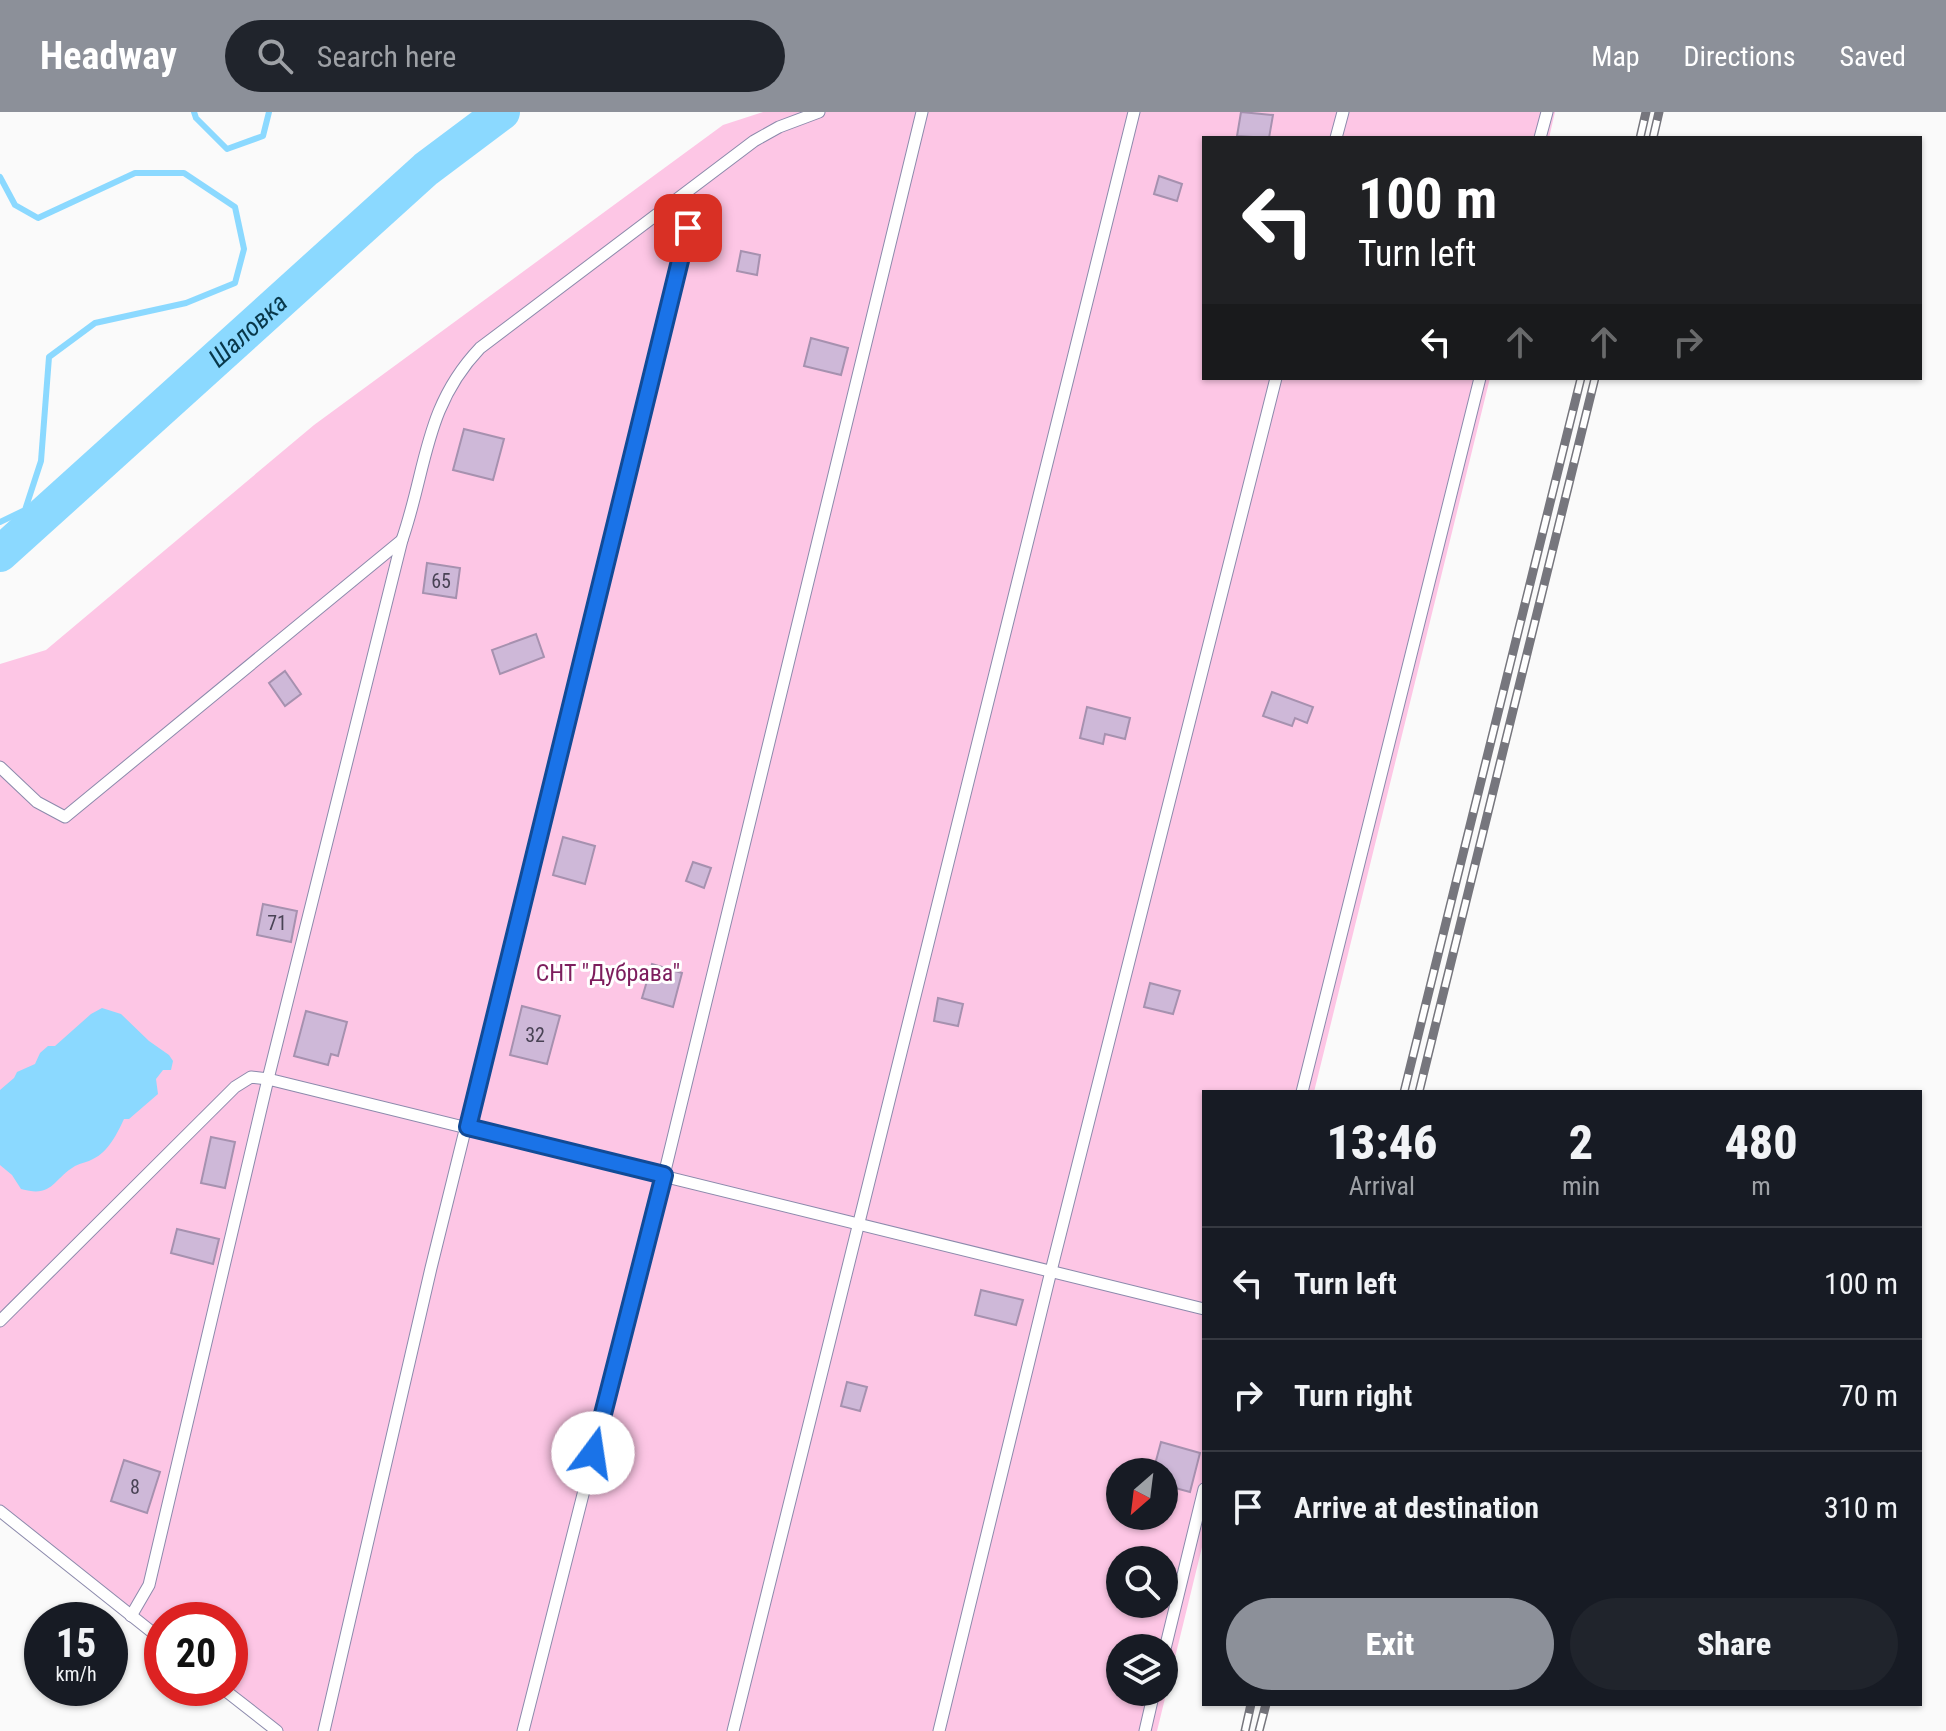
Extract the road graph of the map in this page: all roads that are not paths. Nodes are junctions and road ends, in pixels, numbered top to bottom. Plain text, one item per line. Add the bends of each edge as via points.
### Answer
1 (819, 112) edge
2 (922, 112) edge
3 (1134, 112) edge
4 (1343, 112) edge
5 (1547, 112) edge
6 (1337, 136) edge
7 (1541, 136) edge
8 (682, 196) junction
9 (1275, 380) edge
10 (1480, 380) edge
11 (402, 540) junction
12 (0, 767) edge
13 (268, 1079) junction
14 (1302, 1090) edge
15 (468, 1127) junction
16 (664, 1175) junction
17 (858, 1223) junction
18 (1051, 1271) junction
19 (1202, 1309) edge
20 (0, 1321) edge
21 (1202, 1497) edge
22 (0, 1511) edge
23 (131, 1616) junction
24 (144, 1626) edge
25 (1169, 1634) edge
26 (245, 1706) edge
27 (1151, 1706) edge
28 (277, 1731) edge
29 (324, 1731) edge
30 (523, 1731) edge
31 (733, 1731) edge
32 (939, 1731) edge
33 (1145, 1731) edge

1 - 8 lane via 754,141
2 - 16 lane
3 - 17 lane
4 - 6 lane
5 - 7 lane
8 - 11 lane via 480,348 460,370 436,415
8 - 15 lane via 688,228
9 - 18 lane
10 - 14 lane
11 - 12 lane via 65,817 37,802
11 - 13 lane
13 - 15 lane
13 - 20 lane via 251,1077 235,1087
13 - 23 lane via 149,1585
15 - 16 lane
15 - 29 lane
16 - 17 lane
16 - 30 lane
17 - 18 lane
17 - 31 lane
18 - 19 lane
18 - 32 lane
21 - 25 lane
22 - 23 lane
23 - 24 lane
26 - 28 lane
27 - 33 lane

